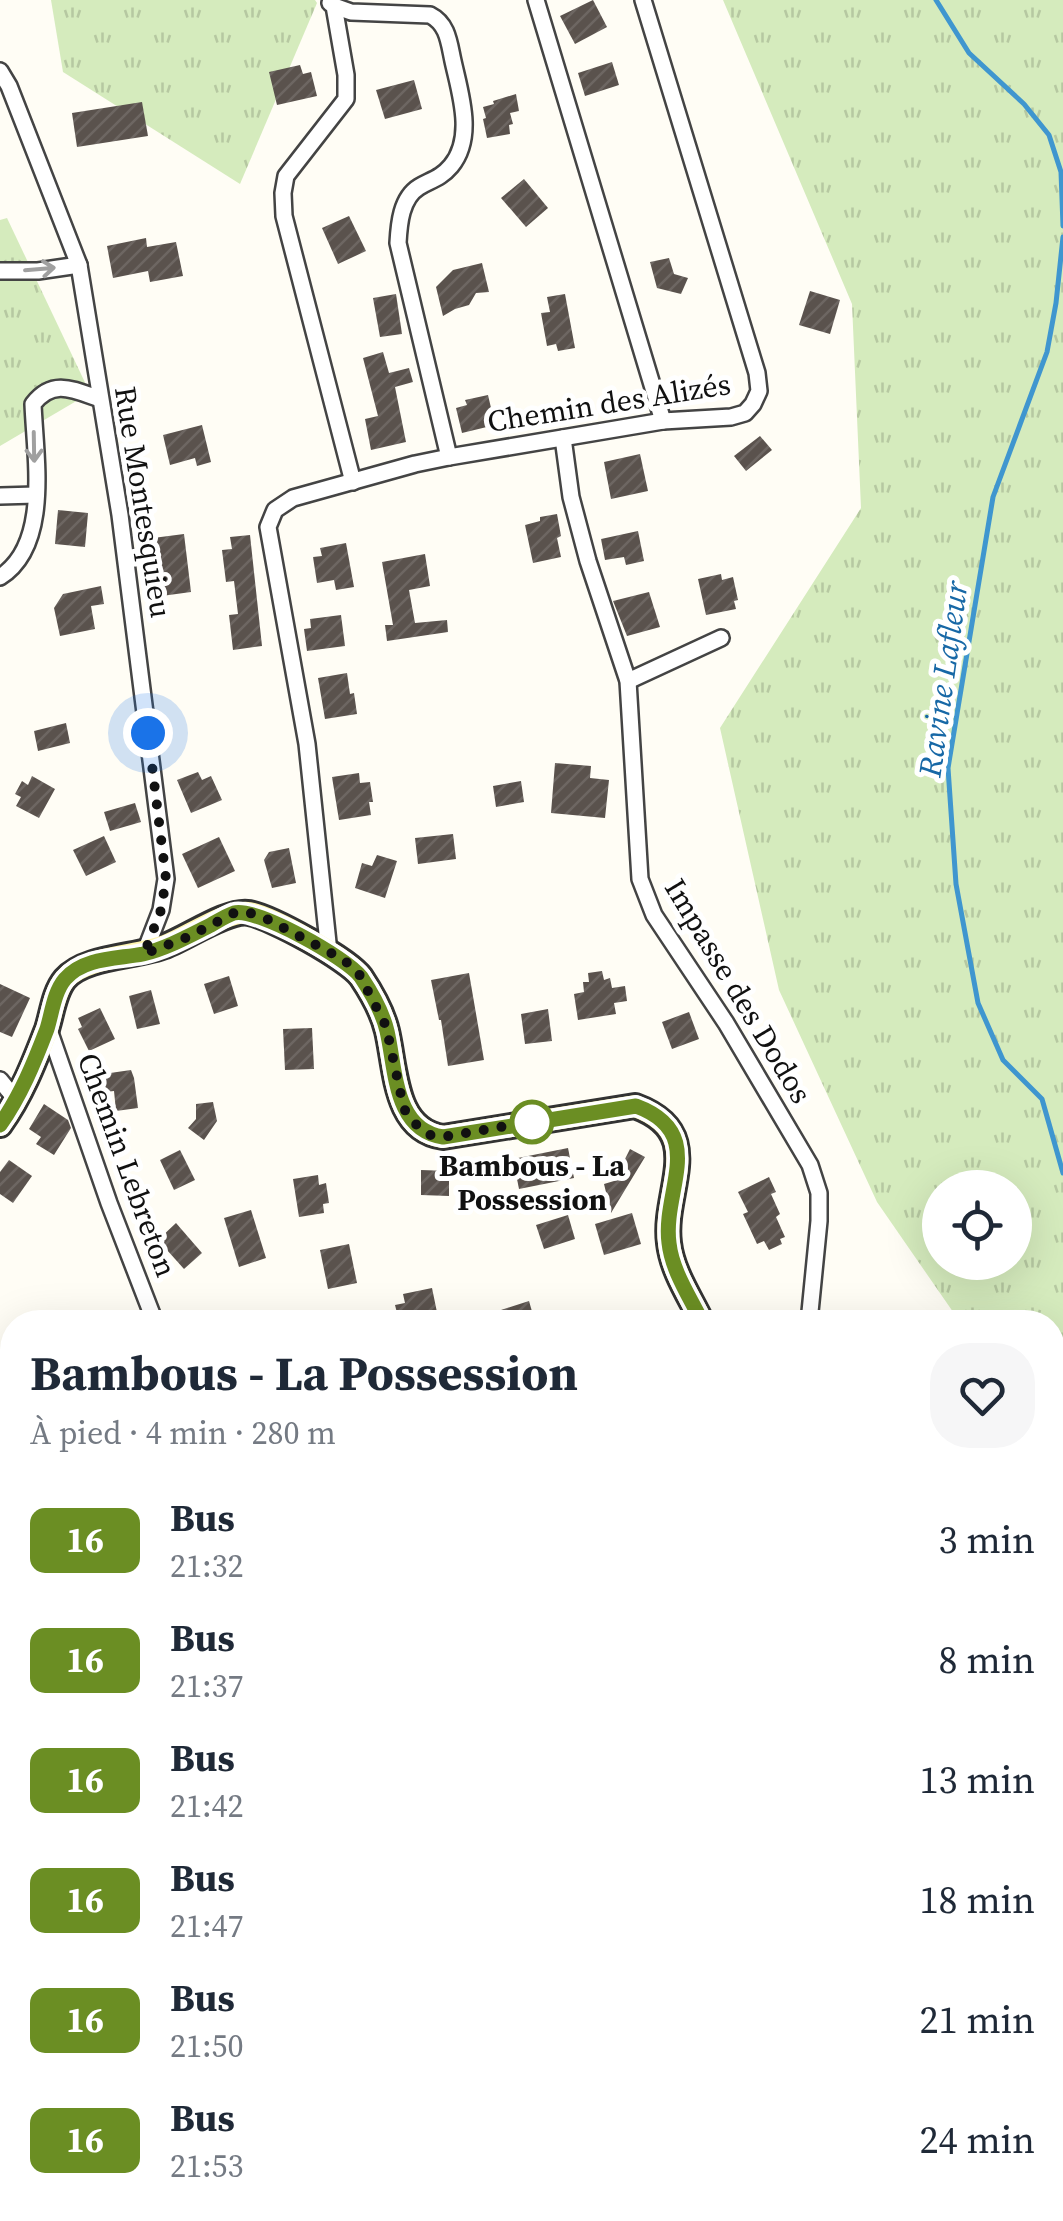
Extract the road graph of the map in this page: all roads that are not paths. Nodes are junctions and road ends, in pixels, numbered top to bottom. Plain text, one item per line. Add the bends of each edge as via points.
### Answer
1 (536, 0) edge
2 (643, 0) edge
3 (331, 3) edge
4 (0, 71) edge
5 (79, 265) junction
6 (0, 271) edge
7 (100, 399) junction
8 (663, 421) junction
9 (562, 438) junction
10 (449, 457) junction
11 (353, 482) junction
12 (36, 494) junction
13 (0, 496) edge
14 (0, 577) edge
15 (721, 638) dead end
16 (628, 680) junction
17 (329, 952) junction
18 (144, 954) junction
19 (48, 1027) junction
20 (0, 1080) edge
21 (17, 1100) junction
22 (0, 1125) edge
23 (150, 1310) edge
24 (696, 1310) edge
25 (810, 1310) edge

1 - 8 street
2 - 8 street, Chemin des Alizés via 759,391 745,414
3 - 10 street via 350,12 430,15 447,32 464,114 462,136 451,166 407,200 398,243
3 - 11 street via 346,99 294,164 282,193
4 - 5 street, Rue Montesquieu
6 -> 5 street
5 - 7 street, Rue Montesquieu
7 -> 12 street via 58,388 33,404
7 - 18 street, Rue Montesquieu via 166,879
8 - 9 street, Chemin des Alizés
9 - 10 street, Chemin des Alizés
9 - 16 street, Impasse des Dodos via 588,561
10 - 11 street, Chemin des Alizés
11 - 17 street, Chemin des Alizés via 292,498 275,510 268,528 307,744
12 - 13 street
12 - 14 street via 32,534 16,566
15 - 16 street
16 - 25 street, Impasse des Dodos via 640,878 654,915 810,1165 819,1221
17 - 18 main road via 269,920 236,912
17 - 24 main road via 359,974 369,991 386,1026 404,1109 430,1135 636,1106 658,1117 679,1151 669,1246
18 - 19 main road via 98,961 66,978
19 - 21 main road
19 - 23 street, Chemin Lebreton
20 - 21 street
21 - 22 main road

